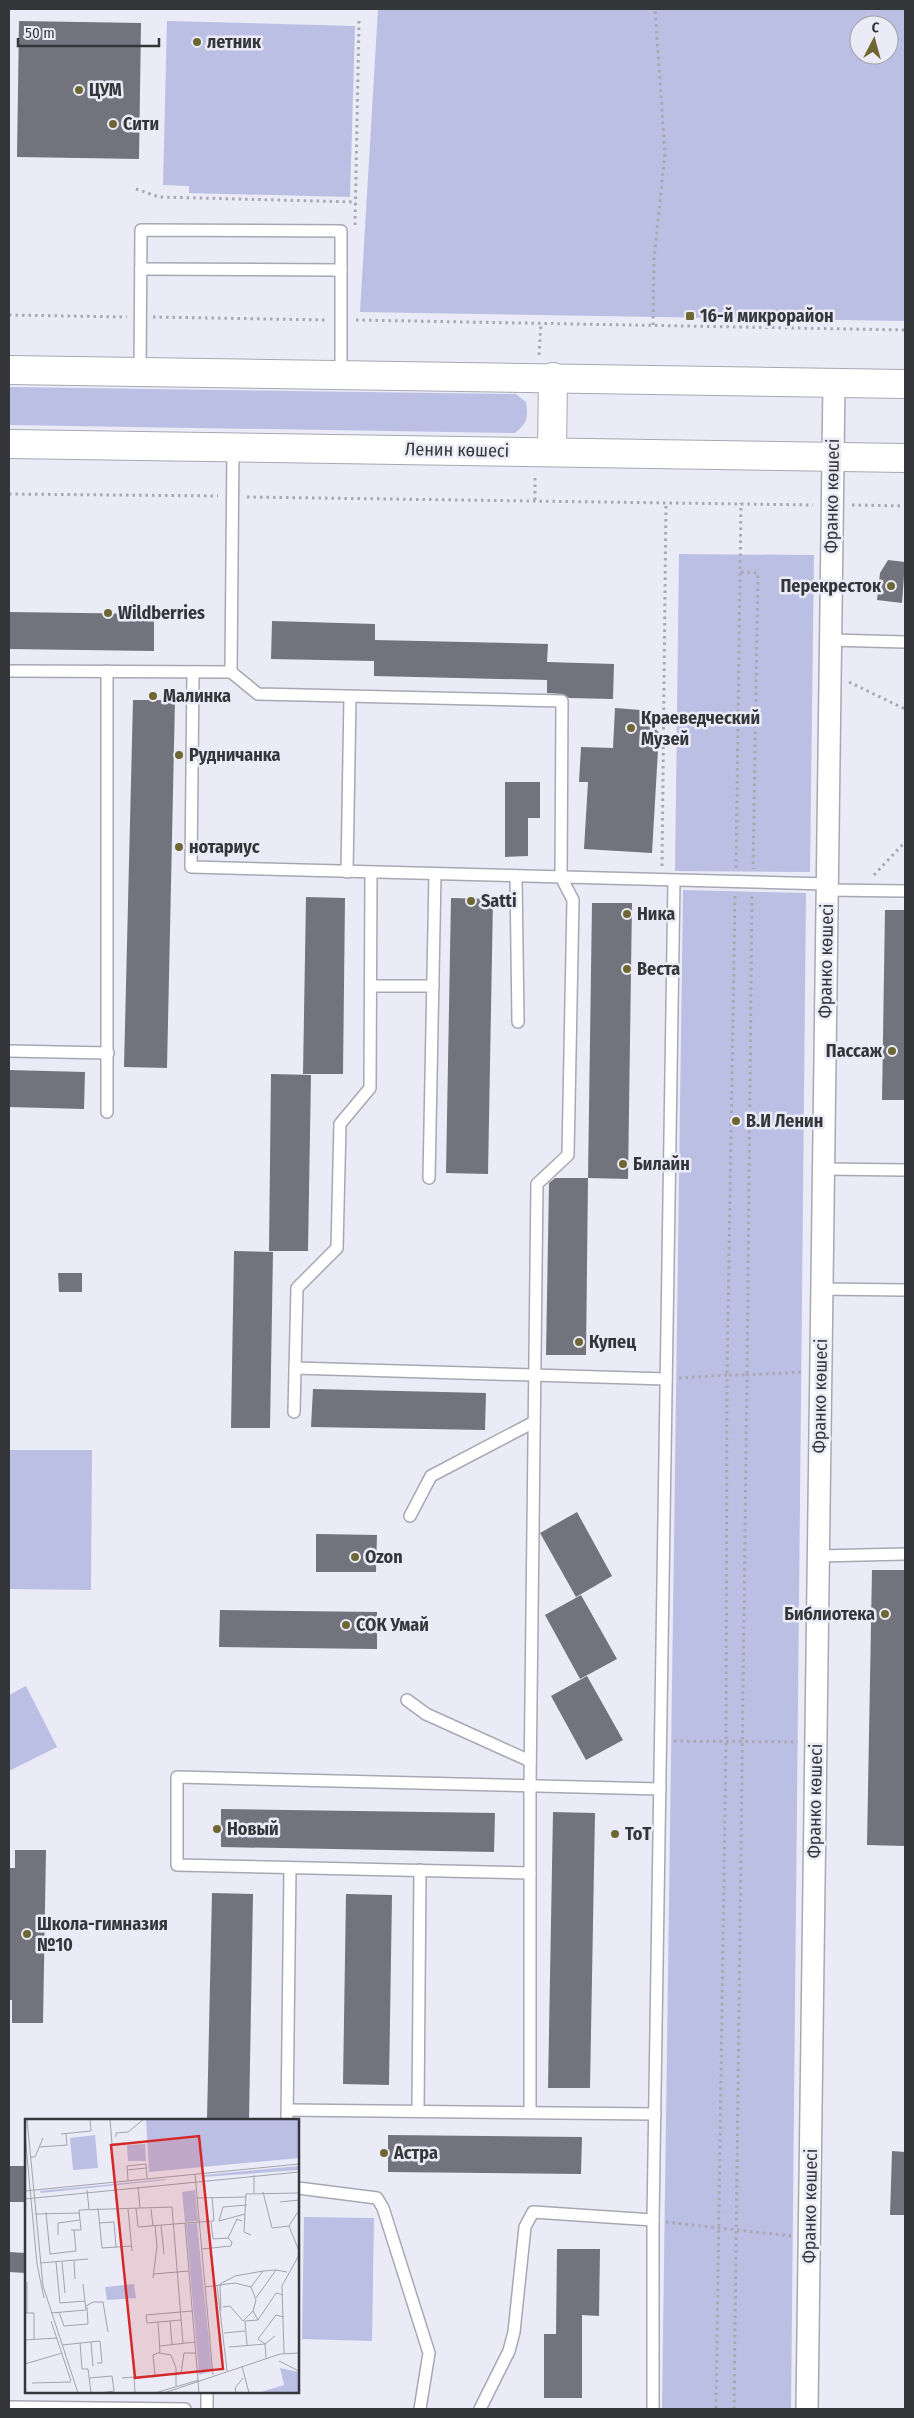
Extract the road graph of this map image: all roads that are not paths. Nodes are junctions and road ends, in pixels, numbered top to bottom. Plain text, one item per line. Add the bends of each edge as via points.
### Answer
1 (141, 269) junction
2 (341, 270) junction
3 (9, 370) edge
4 (140, 372) junction
5 (341, 374) junction
6 (553, 377) junction
7 (834, 383) junction
8 (905, 384) edge
9 (9, 444) edge
10 (233, 446) junction
11 (552, 451) junction
12 (833, 457) junction
13 (905, 458) edge
14 (830, 640) junction
15 (905, 642) edge
16 (9, 671) edge
17 (107, 671) junction
18 (193, 672) junction
19 (231, 672) junction
20 (350, 696) junction
21 (347, 872) junction
22 (371, 873) junction
23 (435, 875) junction
24 (516, 876) junction
25 (560, 877) junction
26 (674, 882) junction
27 (827, 887) junction
28 (905, 891) edge
29 (371, 986) junction
30 (434, 986) junction
31 (518, 1022) dead end
32 (9, 1051) edge
33 (108, 1054) junction
34 (107, 1112) dead end
35 (824, 1169) junction
36 (905, 1170) edge
37 (429, 1178) dead end
38 (822, 1289) junction
39 (905, 1290) edge
40 (295, 1368) junction
41 (534, 1376) junction
42 (666, 1379) junction
43 (294, 1412) dead end
44 (534, 1422) junction
45 (410, 1516) dead end
46 (905, 1554) edge
47 (818, 1556) junction
48 (407, 1700) dead end
49 (530, 1761) junction
50 (530, 1786) junction
51 (660, 1789) junction
52 (290, 1868) junction
53 (420, 1870) junction
54 (530, 1873) junction
55 (418, 2111) junction
56 (530, 2112) junction
57 (655, 2114) junction
58 (287, 2115) edge
59 (299, 2188) edge
60 (654, 2220) junction
61 (207, 2393) edge
62 (9, 2407) edge
63 (185, 2409) edge
64 (207, 2409) edge
65 (420, 2409) edge
66 (480, 2409) edge
67 (653, 2409) edge
68 (807, 2409) edge

1 - 2 lane
1 - 2 lane via 141,230 341,231
1 - 4 lane
2 - 5 lane
3 - 4 main road
4 - 5 main road
5 - 6 main road
6 - 7 main road
6 - 11 main road
7 - 8 main road
7 - 12 street, Франко көшесі
9 - 10 main road, Ленин көшесі
10 - 11 main road, Ленин көшесі
10 - 19 lane
11 - 12 main road, Ленин көшесі
12 - 13 main road, Ленин көшесі
12 - 14 street, Франко көшесі
14 - 15 lane
14 - 27 street, Франко көшесі
16 - 17 lane
17 - 18 lane
17 - 33 lane
18 - 19 lane
18 - 21 lane via 191,867
19 - 20 lane via 258,694
20 - 21 lane
20 - 25 lane via 562,701
21 - 22 lane
22 - 23 lane
22 - 29 lane
23 - 24 lane
23 - 30 lane
24 - 25 lane
24 - 31 lane
25 - 26 lane
25 - 41 lane via 573,900 568,1155 537,1184
26 - 27 lane
26 - 42 lane
27 - 28 lane
27 - 35 street, Франко көшесі
29 - 30 lane
29 - 40 lane via 370,1088 340,1124 337,1248 297,1288
30 - 37 lane
32 - 33 lane
33 - 34 lane
35 - 36 lane
35 - 38 street, Франко көшесі
38 - 39 lane
38 - 47 street, Франко көшесі
40 - 41 lane
40 - 43 lane
41 - 42 lane
41 - 44 lane
42 - 51 lane
44 - 45 lane via 431,1476
44 - 49 lane
46 - 47 lane
47 - 68 street, Франко көшесі
48 - 49 lane via 426,1714
49 - 50 lane
50 - 51 lane
50 - 52 lane via 177,1777 177,1865
50 - 54 lane
51 - 57 lane
52 - 53 lane
52 - 58 lane
53 - 54 lane
53 - 55 lane
54 - 56 lane
55 - 56 lane
55 - 58 lane
56 - 57 lane
57 - 60 lane
59 - 65 lane via 377,2198 383,2208 429,2353
60 - 66 lane via 533,2212 525,2227 514,2332 509,2351
60 - 67 lane
61 - 64 lane
62 - 63 lane

